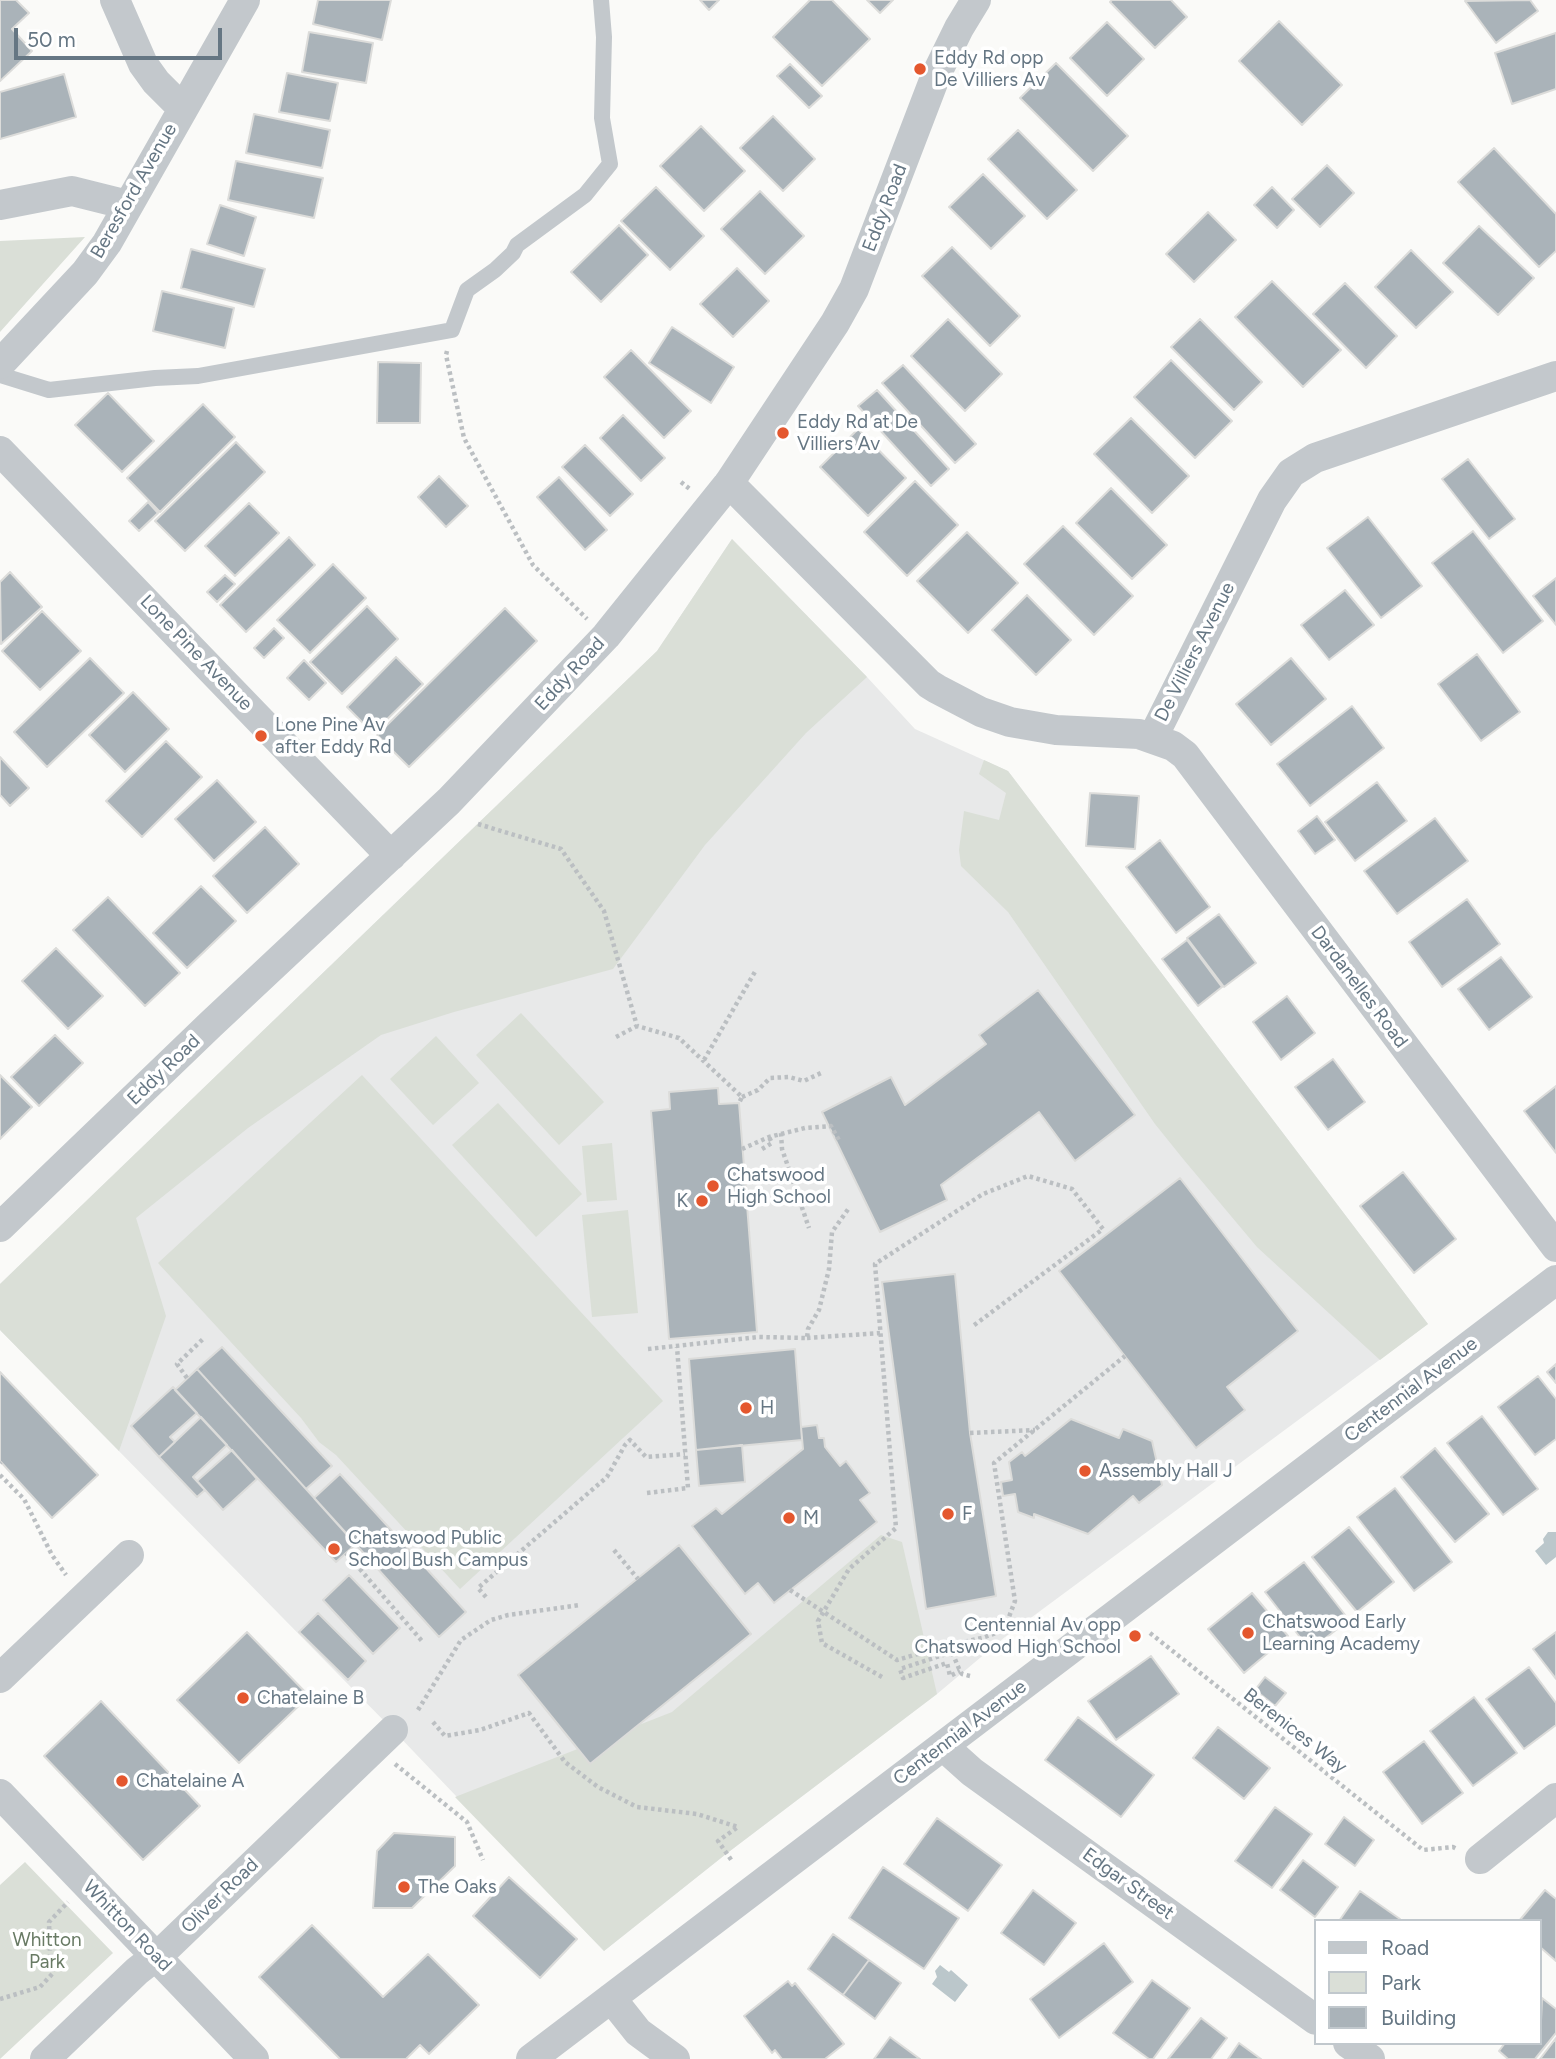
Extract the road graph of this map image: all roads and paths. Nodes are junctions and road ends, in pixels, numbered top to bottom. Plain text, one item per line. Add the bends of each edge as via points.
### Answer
1 (115, 0) edge
2 (245, 0) edge
3 (601, 0) edge
4 (976, 0) edge
5 (182, 108) junction
6 (0, 205) edge
7 (128, 205) junction
8 (452, 330) junction
9 (0, 364) edge
10 (0, 375) edge
11 (1556, 376) edge
12 (0, 451) edge
13 (729, 483) junction
14 (606, 636) junction
15 (1153, 737) junction
16 (478, 824) dead end
17 (391, 856) junction
18 (755, 970) dead end
19 (637, 1026) junction
20 (616, 1037) dead end
21 (704, 1060) junction
22 (821, 1073) dead end
23 (781, 1133) junction
24 (769, 1137) junction
25 (840, 1142) dead end
26 (742, 1149) dead end
27 (762, 1149) dead end
28 (849, 1208) dead end
29 (0, 1227) edge
30 (809, 1228) dead end
31 (1556, 1247) edge
32 (1556, 1280) edge
33 (974, 1326) dead end
34 (880, 1334) junction
35 (204, 1338) dead end
36 (807, 1338) junction
37 (677, 1347) junction
38 (648, 1349) dead end
39 (1125, 1356) dead end
40 (187, 1378) dead end
41 (1035, 1430) junction
42 (970, 1433) dead end
43 (685, 1454) junction
44 (0, 1475) edge
45 (647, 1493) dead end
46 (614, 1550) dead end
47 (346, 1553) dead end
48 (129, 1555) dead end
49 (638, 1578) dead end
50 (72, 1583) dead end
51 (790, 1590) dead end
52 (486, 1597) dead end
53 (580, 1605) dead end
54 (1150, 1633) dead end
55 (422, 1642) dead end
56 (949, 1645) junction
57 (952, 1651) junction
58 (960, 1671) junction
59 (970, 1676) dead end
60 (882, 1677) dead end
61 (0, 1678) edge
62 (418, 1710) dead end
63 (433, 1722) dead end
64 (393, 1730) dead end
65 (943, 1746) junction
66 (392, 1761) dead end
67 (0, 1794) edge
68 (1556, 1798) edge
69 (1423, 1850) dead end
70 (1480, 1859) dead end
71 (483, 1860) dead end
72 (732, 1861) dead end
73 (71, 1899) dead end
74 (155, 1957) junction
75 (611, 1998) junction
76 (0, 1999) edge
77 (1314, 2019) edge
78 (1351, 2045) edge
79 (45, 2059) edge
80 (254, 2059) edge
81 (531, 2059) edge
82 (676, 2059) edge
83 (1370, 2059) edge

1 - 5 street via 143,64
2 - 5 street, Beresford Avenue
3 - 8 lane via 602,118 610,164 585,195 467,290
4 - 13 street, Eddy Road via 936,75 854,289
5 - 7 street, Beresford Avenue
6 - 7 street via 72,191
7 - 9 street, Beresford Avenue via 85,273
8 - 10 lane via 198,376 49,390
8 - 14 path via 446,355 464,438 533,565
11 - 15 street, De Villiers Avenue via 1315,458 1291,473 1272,500
12 - 17 street, Lone Pine Avenue
13 - 14 street, Eddy Road
13 - 15 street, De Villiers Avenue via 937,689 1010,722
14 - 17 street, Eddy Road
15 - 31 street, Dardanelles Road via 1185,755
16 - 19 path via 561,849 604,911
17 - 29 street, Eddy Road
18 - 21 path
19 - 20 path
19 - 21 path via 679,1038
21 - 22 path via 740,1100 770,1077 804,1081
23 - 24 path
23 - 25 path via 831,1126
23 - 30 path via 782,1149
24 - 26 path
24 - 27 path via 772,1143
28 - 36 path via 832,1233 829,1269
32 - 65 street, Centennial Avenue
33 - 34 path via 1102,1229 1072,1189 1028,1176 982,1194 875,1264
34 - 36 path
34 - 60 path via 896,1528 849,1569 818,1621 822,1643
35 - 40 path via 177,1364
36 - 37 path via 759,1337
37 - 38 path
37 - 43 path
39 - 41 path
41 - 42 path
41 - 56 path via 994,1463 1015,1601 1004,1630
43 - 45 path via 688,1489
43 - 52 path via 646,1457 630,1440 607,1477 478,1588
44 - 50 path via 24,1499
46 - 49 path
47 - 55 path
48 - 61 street
51 - 56 path, bridge via 897,1660
53 - 62 path via 491,1620 461,1640
54 - 69 path, Berenices Way
56 - 57 path
57 - 58 path
57 - 58 path via 900,1669 904,1678 947,1663 950,1676
58 - 59 path
63 - 72 path via 446,1736 529,1713 565,1762 598,1787 637,1807 697,1814 737,1827 718,1841
64 - 74 street, Oliver Road
65 - 75 street, Centennial Avenue
65 - 77 street, Edgar Street via 972,1772
66 - 71 path via 467,1822
67 - 74 street, Whitton Road
68 - 70 street
73 - 76 path via 50,1922 54,1972 40,1987
74 - 79 street, Oliver Road
74 - 80 street, Whitton Road
75 - 81 street, Centennial Avenue
75 - 82 street via 638,2032
78 - 83 street

